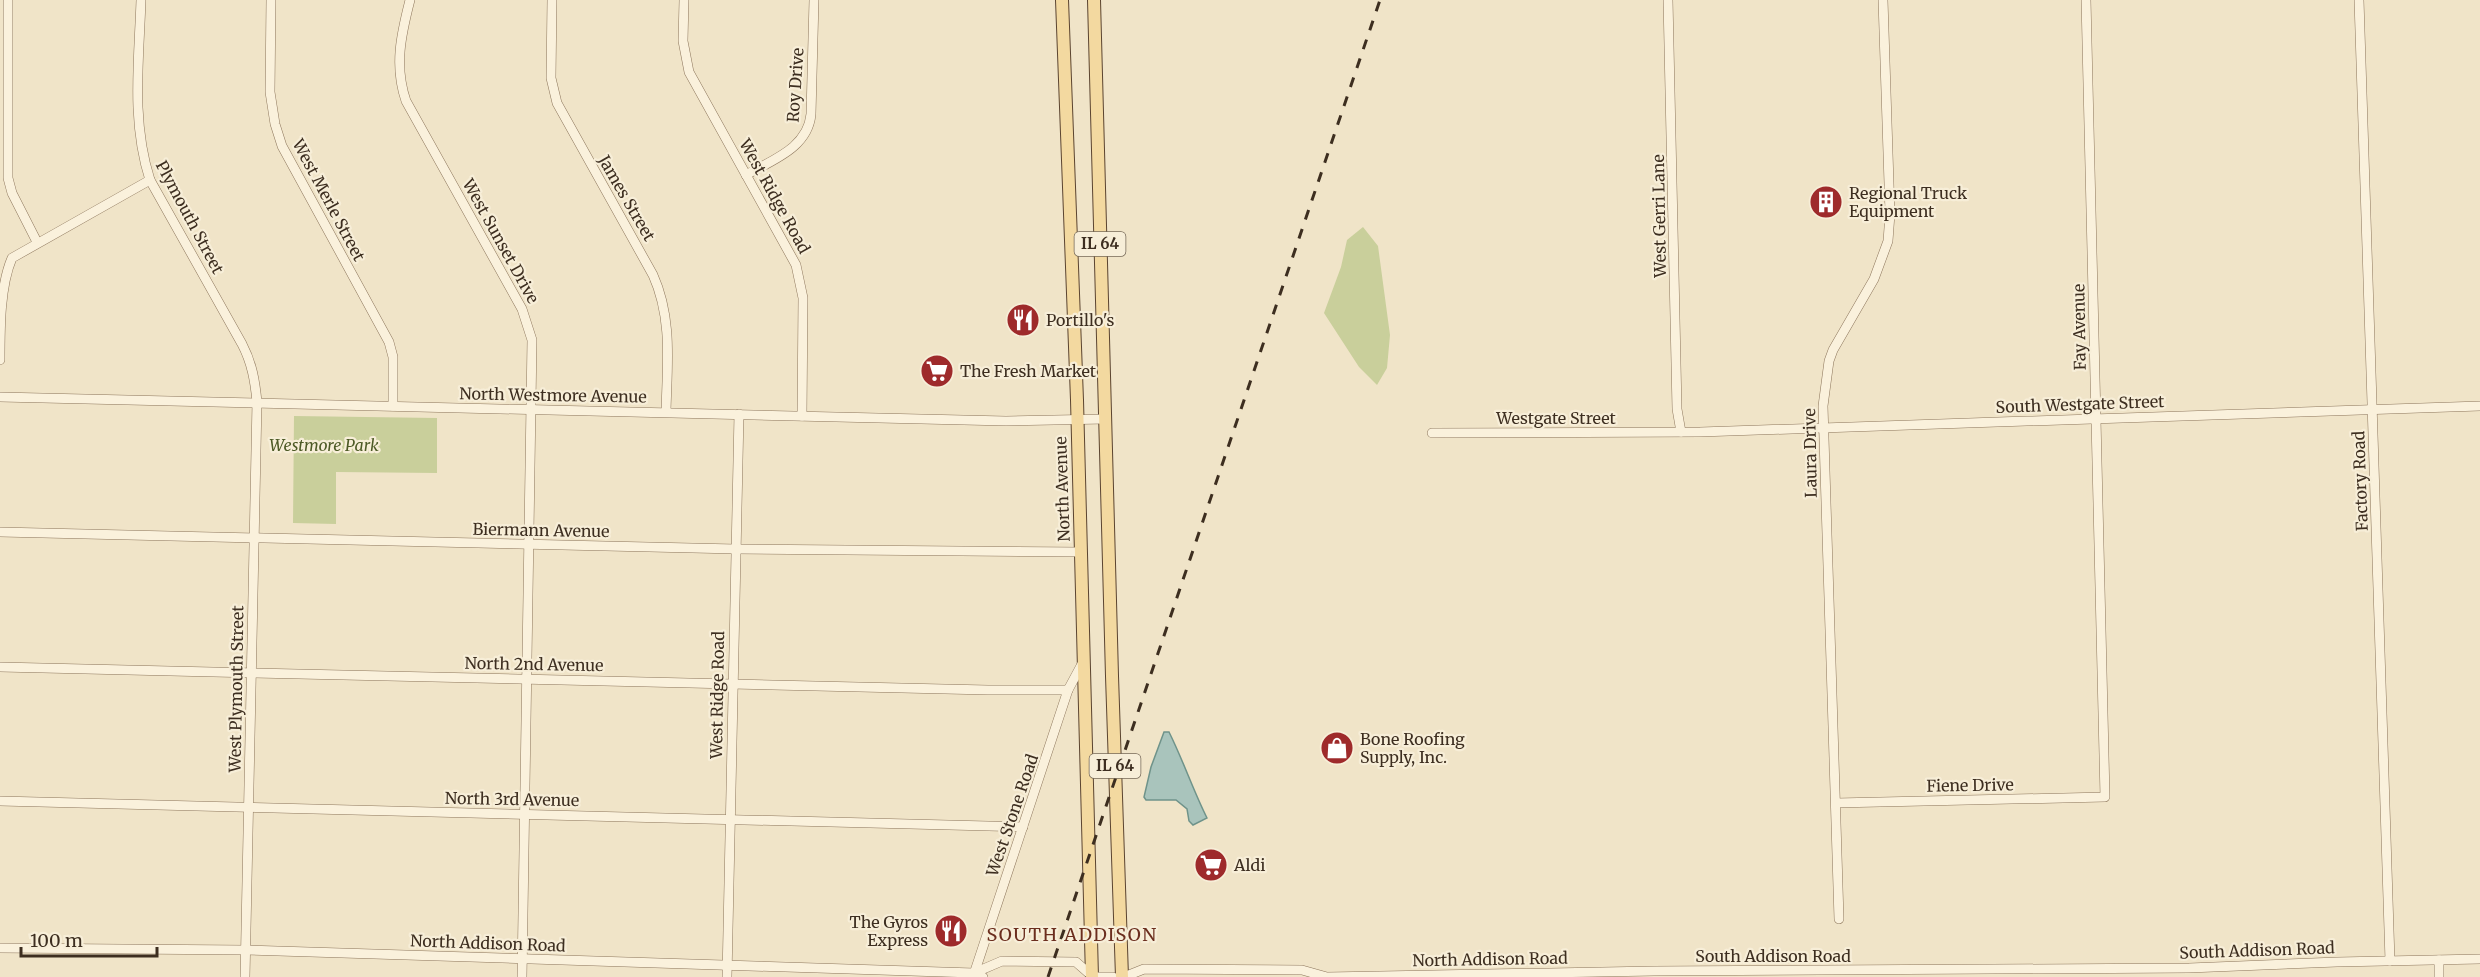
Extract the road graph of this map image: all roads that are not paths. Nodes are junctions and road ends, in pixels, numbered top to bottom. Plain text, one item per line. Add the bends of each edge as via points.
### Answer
1 (8, 0) edge
2 (141, 0) edge
3 (271, 0) edge
4 (410, 0) edge
5 (552, 0) edge
6 (684, 0) edge
7 (814, 0) edge
8 (1062, 0) edge
9 (1094, 0) edge
10 (1668, 0) edge
11 (1883, 0) edge
12 (2086, 0) edge
13 (2359, 0) edge
14 (746, 175) junction
15 (150, 180) junction
16 (37, 242) junction
17 (0, 360) edge
18 (0, 397) edge
19 (257, 402) junction
20 (393, 406) junction
21 (2480, 406) edge
22 (531, 409) junction
23 (2372, 410) junction
24 (666, 412) junction
25 (739, 414) junction
26 (802, 416) junction
27 (1077, 419) junction
28 (1105, 419) junction
29 (2096, 419) junction
30 (1823, 428) junction
31 (1681, 432) junction
32 (1432, 433) dead end
33 (0, 532) edge
34 (254, 538) junction
35 (529, 544) junction
36 (736, 549) junction
37 (1081, 552) junction
38 (1082, 664) junction
39 (0, 667) edge
40 (251, 672) junction
41 (526, 679) junction
42 (733, 684) junction
43 (1068, 690) junction
44 (2106, 797) joint
45 (0, 801) edge
46 (1836, 802) junction
47 (248, 807) junction
48 (524, 814) junction
49 (730, 819) junction
50 (1023, 827) junction
51 (1839, 920) dead end
52 (0, 948) edge
53 (245, 950) junction
54 (522, 960) junction
55 (2439, 960) junction
56 (2480, 960) edge
57 (2390, 961) junction
58 (727, 964) junction
59 (2190, 972) edge
60 (2035, 973) edge
61 (1654, 974) edge
62 (977, 976) edge
63 (245, 977) edge
64 (522, 977) edge
65 (727, 977) edge
66 (1092, 977) edge
67 (1113, 977) edge
68 (1123, 977) edge
69 (1327, 977) edge
70 (2439, 977) edge

1 - 16 street via 8,178
2 - 15 street, Plymouth Street via 137,117 140,148
3 - 20 street, West Merle Street via 270,92 275,124 291,166 389,342 393,357
4 - 22 street, West Sunset Drive via 398,59 403,92 527,319 533,354
5 - 24 street, James Street via 551,78 557,104 653,275 664,302
6 - 14 street, West Ridge Road via 682,41 689,72
7 - 14 street, Roy Drive via 811,114 807,130 800,142
8 - 27 main road, North Avenue / IL 64
9 - 28 main road, IL 64
10 - 31 street, West Gerri Lane via 1677,409
11 - 30 street, Laura Drive via 1888,241 1874,279 1833,350
12 - 29 street, Fay Avenue
13 - 23 street, Factory Road
14 - 26 street, West Ridge Road via 786,245 801,281
15 - 16 street
15 - 19 street, Plymouth Street via 249,358
16 - 17 street via 12,258 4,269
18 - 19 street, North Westmore Avenue
19 - 20 street, North Westmore Avenue
19 - 34 street, West Plymouth Street
20 - 22 street, North Westmore Avenue
21 - 23 street, South Westgate Street
22 - 24 street, North Westmore Avenue
22 - 35 street, West Sunset Drive
23 - 29 street, South Westgate Street
23 - 57 street, Factory Road
24 - 25 street, North Westmore Avenue
25 - 26 street, North Westmore Avenue
25 - 36 street, West Ridge Road
26 - 27 street, North Westmore Avenue
27 - 28 street, North Westmore Avenue
27 - 37 main road, North Avenue / IL 64
28 - 68 main road, IL 64
29 - 30 street, South Westgate Street
29 - 44 street, Fay Avenue
30 - 31 street, South Westgate Street
30 - 46 street, Laura Drive
31 - 32 street, Westgate Street
33 - 34 street, Biermann Avenue
34 - 35 street, Biermann Avenue
34 - 40 street, West Plymouth Street
35 - 36 street, Biermann Avenue
35 - 41 street, West Sunset Drive
36 - 37 street, Biermann Avenue
36 - 42 street, West Ridge Road
37 - 38 main road, North Avenue / IL 64
38 - 43 street, West Stone Road
38 - 66 main road, North Avenue / IL 64
39 - 40 street, North 2nd Avenue
40 - 41 street, North 2nd Avenue
40 - 47 street, West Plymouth Street
41 - 42 street, North 2nd Avenue
41 - 48 street, West Sunset Drive
42 - 43 street, North 2nd Avenue
42 - 49 street, West Ridge Road
43 - 50 street, West Stone Road
44 - 46 street, Fiene Drive
45 - 47 street, North 3rd Avenue
46 - 51 street, Laura Drive
47 - 48 street, North 3rd Avenue
47 - 53 street, West Plymouth Street
48 - 49 street, North 3rd Avenue
48 - 54 street, West Sunset Drive
49 - 50 street, North 3rd Avenue
49 - 58 street, West Ridge Road
50 - 62 street, West Stone Road
52 - 53 street, North Addison Road
53 - 54 street, North Addison Road
53 - 63 street, West Plymouth Street
54 - 58 street, North Addison Road
54 - 64 street, West Sunset Drive
55 - 56 street, South Addison Road
55 - 57 street, South Addison Road
55 - 70 street
57 - 59 street, South Addison Road
58 - 62 street, North Addison Road
58 - 65 street, West Ridge Road
59 - 60 street, South Addison Road
60 - 61 street, South Addison Road
61 - 69 street, North Addison Road
62 - 66 street, North Addison Road via 1002,961 1076,962
66 - 67 street, North Addison Road
68 - 69 street, North Addison Road via 1144,969 1257,968 1302,970

